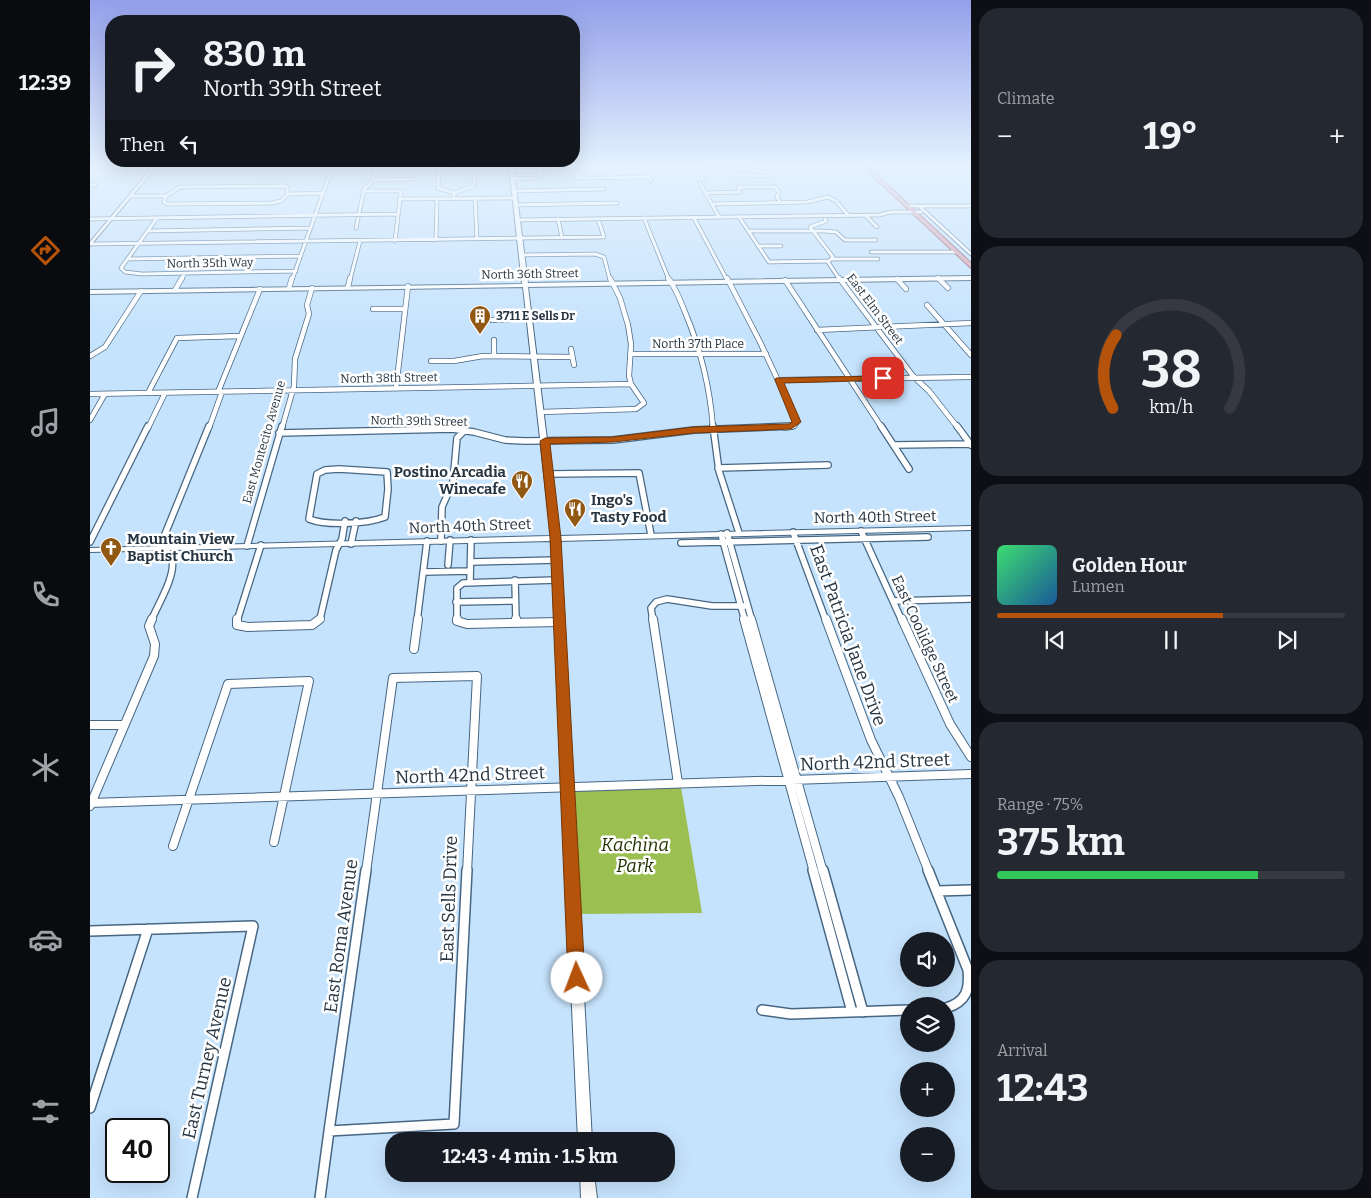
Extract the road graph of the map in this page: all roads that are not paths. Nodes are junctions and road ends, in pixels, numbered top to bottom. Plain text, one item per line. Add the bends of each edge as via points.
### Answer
1 (517, 220) edge
2 (110, 221) edge
3 (155, 221) edge
4 (313, 221) edge
5 (357, 221) edge
6 (396, 221) edge
7 (436, 221) edge
8 (476, 221) edge
9 (558, 221) edge
10 (599, 221) edge
11 (645, 221) edge
12 (696, 221) edge
13 (742, 221) edge
14 (826, 221) edge
15 (871, 221) edge
16 (927, 221) edge
17 (931, 221) edge
18 (877, 227) dead end
19 (311, 228) junction
20 (356, 228) dead end
21 (812, 230) junction
22 (148, 231) junction
23 (749, 232) junction
24 (519, 237) junction
25 (562, 238) junction
26 (466, 239) junction
27 (477, 239) junction
28 (943, 239) junction
29 (952, 239) junction
30 (395, 240) junction
31 (436, 240) junction
32 (876, 240) dead end
33 (360, 241) junction
34 (306, 242) junction
35 (138, 244) junction
36 (91, 245) edge
37 (467, 246) dead end
38 (758, 246) junction
39 (781, 246) dead end
40 (871, 252) dead end
41 (956, 252) junction
42 (971, 254) edge
43 (521, 255) junction
44 (301, 256) junction
45 (971, 258) edge
46 (128, 259) junction
47 (878, 259) dead end
48 (830, 260) junction
49 (971, 266) edge
50 (296, 271) junction
51 (185, 273) junction
52 (839, 278) junction
53 (938, 278) junction
54 (971, 278) edge
55 (897, 279) junction
56 (728, 280) junction
57 (785, 280) junction
58 (612, 282) junction
59 (671, 282) junction
60 (526, 284) junction
61 (408, 286) junction
62 (348, 287) junction
63 (289, 288) junction
64 (312, 288) junction
65 (948, 288) dead end
66 (260, 289) junction
67 (906, 289) dead end
68 (175, 290) junction
69 (141, 291) junction
70 (90, 292) edge
71 (927, 305) dead end
72 (405, 308) junction
73 (373, 309) dead end
74 (566, 317) dead end
75 (530, 319) junction
76 (492, 320) dead end
77 (971, 324) edge
78 (944, 325) junction
79 (877, 328) junction
80 (817, 330) junction
81 (240, 336) junction
82 (494, 340) dead end
83 (571, 349) dead end
84 (631, 354) junction
85 (766, 354) junction
86 (701, 355) junction
87 (971, 355) edge
88 (90, 356) edge
89 (494, 356) junction
90 (572, 357) junction
91 (535, 358) junction
92 (431, 361) dead end
93 (574, 365) dead end
94 (971, 376) edge
95 (915, 378) junction
96 (850, 379) junction
97 (779, 380) junction
98 (631, 384) junction
99 (538, 385) junction
100 (396, 388) junction
101 (292, 390) junction
102 (220, 392) junction
103 (148, 393) junction
104 (165, 393) junction
105 (90, 394) edge
106 (105, 394) junction
107 (541, 412) junction
108 (90, 420) edge
109 (713, 430) junction
110 (464, 431) junction
111 (279, 432) junction
112 (545, 441) junction
113 (894, 445) junction
114 (970, 445) edge
115 (828, 465) dead end
116 (718, 468) junction
117 (909, 469) dead end
118 (639, 473) joint
119 (549, 474) junction
120 (344, 521) junction
121 (356, 521) junction
122 (971, 528) edge
123 (739, 533) junction
124 (343, 534) junction
125 (353, 534) junction
126 (651, 535) junction
127 (863, 535) junction
128 (795, 536) junction
129 (928, 537) dead end
130 (555, 538) junction
131 (726, 538) junction
132 (445, 540) junction
133 (471, 540) junction
134 (427, 541) junction
135 (90, 542) edge
136 (680, 543) dead end
137 (339, 544) junction
138 (351, 544) junction
139 (247, 546) junction
140 (261, 546) junction
141 (163, 548) junction
142 (90, 550) edge
143 (556, 560) junction
144 (471, 562) junction
145 (448, 565) dead end
146 (470, 571) junction
147 (424, 572) junction
148 (515, 580) junction
149 (558, 580) junction
150 (470, 582) junction
151 (970, 600) edge
152 (515, 601) junction
153 (894, 601) junction
154 (456, 602) junction
155 (745, 606) junction
156 (560, 622) junction
157 (516, 623) junction
158 (414, 649) dead end
159 (477, 676) joint
160 (764, 676) junction
161 (90, 725) edge
162 (123, 725) junction
163 (971, 756) edge
164 (971, 774) edge
165 (888, 777) junction
166 (797, 779) junction
167 (788, 780) junction
168 (678, 783) junction
169 (568, 786) junction
170 (470, 791) junction
171 (377, 794) junction
172 (284, 797) junction
173 (189, 800) junction
174 (90, 804) edge
175 (809, 838) junction
176 (274, 842) dead end
177 (173, 846) dead end
178 (971, 890) edge
179 (937, 891) junction
180 (148, 930) junction
181 (90, 931) edge
182 (848, 957) junction
183 (837, 958) junction
184 (955, 1005) edge
185 (762, 1010) dead end
186 (900, 1010) edge
187 (852, 1012) junction
188 (863, 1012) junction
189 (90, 1108) edge
190 (329, 1131) junction
191 (585, 1132) edge
192 (588, 1182) edge
193 (192, 1198) edge
194 (320, 1198) edge
195 (589, 1198) edge

1 - 24 main road
2 - 36 main road
3 - 22 street
4 - 19 street
5 - 20 street
6 - 30 street
7 - 31 street
8 - 27 street
9 - 25 street
10 - 25 street via 604,237
11 - 59 street
12 - 56 street
13 - 23 street
14 - 21 street via 811,225
15 - 18 street
16 - 28 main road
17 - 29 main road
19 - 22 street
19 - 34 street
21 - 23 street
21 - 32 street via 836,232 849,240
21 - 48 street, East Elm Street via 831,254
22 - 35 street
23 - 38 street
24 - 25 street
24 - 27 street
24 - 43 main road
26 - 27 street
26 - 31 street
26 - 37 street
28 - 29 main road
28 - 41 main road
29 - 42 street
29 - 45 main road
30 - 31 street
30 - 33 street
33 - 34 street
33 - 62 street
34 - 35 street
34 - 44 street
35 - 36 street
35 - 46 street
38 - 39 street
38 - 48 street via 769,262
40 - 41 street
41 - 49 main road
43 - 58 street via 598,254 604,258
43 - 60 main road
44 - 46 street
44 - 50 street
46 - 51 street, North 35th Way via 121,268 125,272
47 - 48 street
48 - 52 street, East Elm Street
50 - 51 street, North 35th Way
50 - 63 street
51 - 68 street
52 - 55 main road, North 36th Street
52 - 57 main road, North 36th Street
52 - 79 street, East Elm Street
53 - 54 main road, North 36th Street
53 - 55 main road, North 36th Street
53 - 65 street
55 - 67 street
56 - 57 main road, North 36th Street
56 - 59 main road, North 36th Street
56 - 85 street
57 - 80 street
58 - 59 main road, North 36th Street
58 - 60 main road, North 36th Street
58 - 84 street via 628,325
59 - 86 street
60 - 61 main road, North 36th Street
60 - 75 main road
61 - 62 main road, North 36th Street
61 - 72 street
62 - 64 main road, North 36th Street
63 - 64 main road, North 36th Street
63 - 66 main road, North 36th Street
64 - 101 street, East Montecito Avenue via 307,304 309,314 295,359
66 - 68 main road, North 36th Street
66 - 81 street
68 - 69 main road, North 36th Street
69 - 70 main road, North 36th Street
69 - 88 street via 105,347
71 - 78 street
72 - 73 street
72 - 100 street
74 - 75 street
75 - 76 street
75 - 91 main road
77 - 78 street
78 - 79 street
78 - 87 street
79 - 80 street
79 - 95 street, East Elm Street
80 - 96 street
81 - 102 street
81 - 103 street via 177,338
82 - 89 street
83 - 90 street
84 - 86 street, North 37th Place
84 - 98 street
85 - 86 street, North 37th Place
85 - 97 street
86 - 109 street
89 - 91 street
89 - 92 street
90 - 91 street
90 - 93 street
91 - 99 main road
94 - 95 street
95 - 96 street
95 - 114 street, East Elm Street via 929,391
96 - 97 street
96 - 113 street
97 - 109 street, North 39th Street via 796,425
98 - 99 street, North 38th Street
98 - 107 street via 644,403 642,406 624,410
99 - 100 street, North 38th Street
99 - 107 main road
100 - 101 street, North 38th Street
101 - 102 street, North 38th Street
101 - 111 street, East Montecito Avenue
102 - 104 street, North 38th Street
102 - 141 street via 195,464 161,544
103 - 104 street, North 38th Street
103 - 106 street, North 38th Street
104 - 135 street
105 - 106 street, North 38th Street
106 - 108 street
107 - 112 main road
109 - 112 street, North 39th Street via 628,439
109 - 116 street
110 - 111 street, North 39th Street
110 - 112 street, North 39th Street via 505,440
110 - 132 street via 457,438 453,482 442,507
111 - 139 street, East Montecito Avenue
112 - 119 main road
113 - 114 street
113 - 117 street
115 - 116 street
116 - 123 street
118 - 119 street
118 - 126 street
119 - 130 main road
120 - 121 street
120 - 121 street via 316,522 309,519 317,474 328,469 386,471 386,516 380,520
120 - 124 street
121 - 125 street
122 - 127 main road, North 40th Street
123 - 128 main road, North 40th Street
123 - 131 main road, North 40th Street
124 - 125 street
124 - 137 street
125 - 138 street
126 - 130 main road, North 40th Street
126 - 131 main road, North 40th Street
127 - 128 main road, North 40th Street
127 - 129 street, North 40th Street
127 - 153 street, East Coolidge Street
128 - 131 street, North 40th Street
128 - 165 street, East Patricia Jane Drive via 871,740
130 - 133 main road, North 40th Street
130 - 143 main road
131 - 136 street, North 40th Street
131 - 155 street
132 - 133 main road, North 40th Street
132 - 134 main road, North 40th Street
132 - 145 street
133 - 144 street
134 - 138 main road, North 40th Street
134 - 147 street
137 - 138 main road, North 40th Street
137 - 140 main road, North 40th Street
137 - 140 street via 320,618 312,624 237,625
139 - 140 main road, North 40th Street
139 - 141 main road, North 40th Street
141 - 142 main road, North 40th Street
141 - 162 street via 172,559 173,570 149,626 155,644 154,656
143 - 144 street
143 - 149 main road
144 - 146 street
146 - 147 street
146 - 150 street
147 - 158 street
148 - 149 street
148 - 150 street
148 - 152 street
149 - 156 main road
150 - 154 street via 458,586
151 - 153 street
152 - 154 street
152 - 157 street
153 - 163 street, East Coolidge Street via 950,724
154 - 157 street via 457,621 461,623
155 - 160 street
155 - 168 street via 712,606 667,599 656,602 651,608
156 - 157 street
156 - 169 main road
159 - 170 street, East Sells Drive
159 - 171 street, East Roma Avenue via 393,678
160 - 166 street
160 - 167 street
161 - 162 street
162 - 174 street
164 - 165 street, North 42nd Street
165 - 166 street, North 42nd Street
165 - 179 street, East Patricia Jane Drive
166 - 167 street, North 42nd Street
166 - 175 street
167 - 168 street, North 42nd Street
167 - 175 street
168 - 169 street, North 42nd Street
169 - 170 street, North 42nd Street
169 - 191 main road
170 - 171 street, North 42nd Street
170 - 190 street, East Sells Drive via 454,1124
171 - 172 street, North 42nd Street
171 - 190 street, East Roma Avenue
172 - 173 street, North 42nd Street
172 - 173 street via 309,682 228,684
172 - 176 street
173 - 174 street, North 42nd Street
173 - 177 street
175 - 182 street
175 - 183 street
178 - 179 street
179 - 184 street, East Patricia Jane Drive via 968,970 969,990 965,998
180 - 181 street
180 - 189 street
180 - 193 street, East Turney Avenue via 253,926
182 - 183 street
182 - 188 street
183 - 187 street
185 - 187 street via 791,1014
186 - 188 street
187 - 188 street
190 - 194 street, East Roma Avenue
192 - 195 main road

